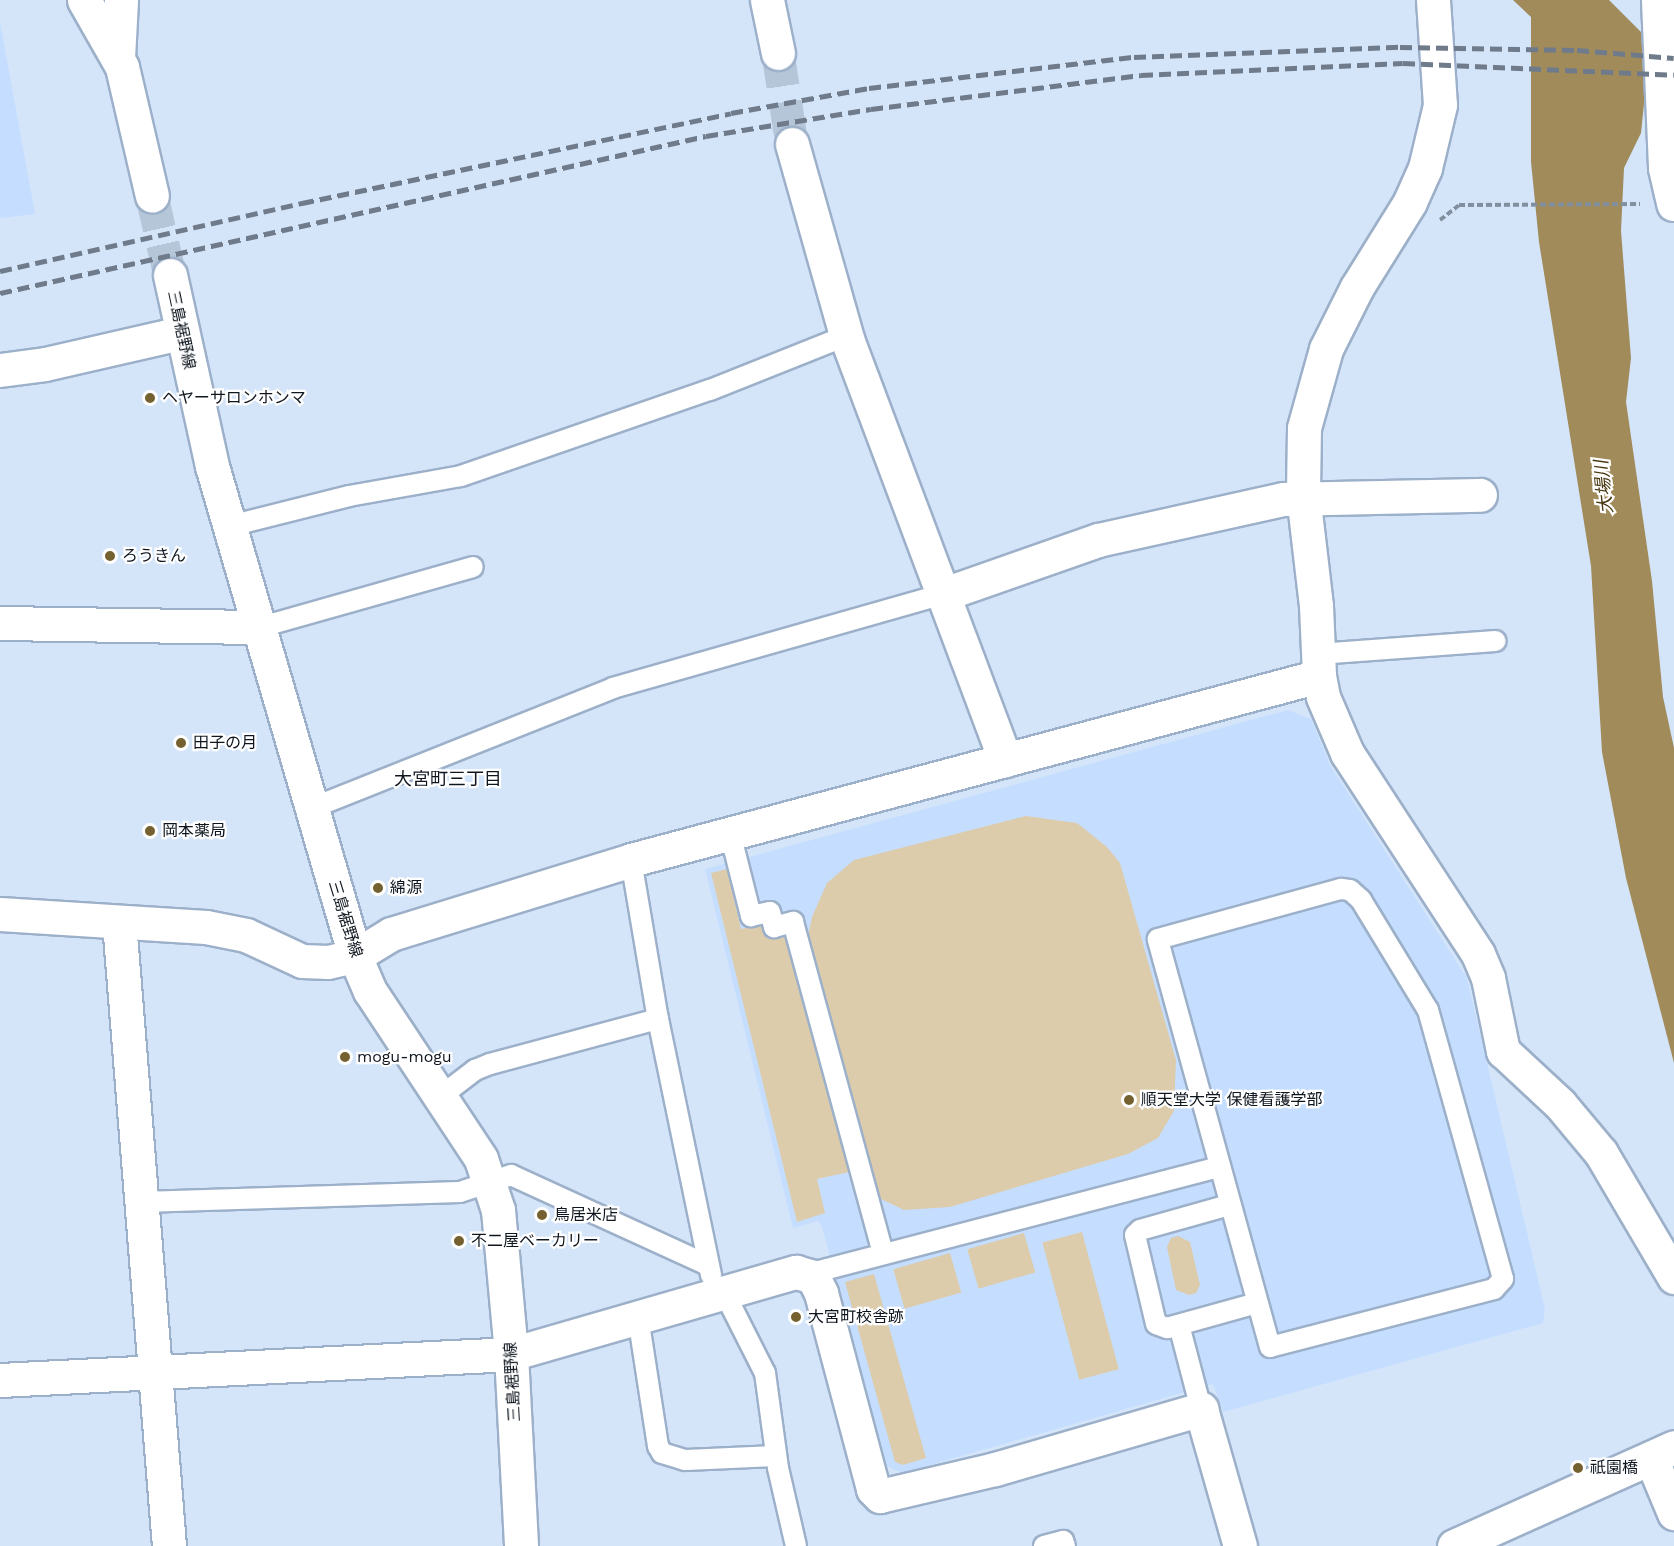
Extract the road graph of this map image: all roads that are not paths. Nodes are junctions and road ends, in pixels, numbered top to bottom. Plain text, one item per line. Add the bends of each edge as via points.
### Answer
1 (84, 0) edge
2 (122, 0) edge
3 (767, 0) edge
4 (1433, 0) edge
5 (1658, 0) edge
6 (778, 53) tunnel mouth
7 (118, 58) junction
8 (792, 144) tunnel mouth
9 (152, 196) tunnel mouth
10 (1659, 204) edge
11 (170, 275) tunnel mouth
12 (180, 333) junction
13 (846, 336) junction
14 (0, 370) edge
15 (1303, 495) junction
16 (1480, 495) dead end
17 (230, 526) junction
18 (473, 567) dead end
19 (944, 594) junction
20 (0, 622) edge
21 (261, 627) junction
22 (1496, 642) dead end
23 (1318, 665) junction
24 (1005, 760) junction
25 (312, 808) junction
26 (730, 833) junction
27 (631, 860) junction
28 (0, 914) edge
29 (119, 922) junction
30 (355, 956) junction
31 (658, 1019) junction
32 (441, 1096) junction
33 (1219, 1167) junction
34 (490, 1182) junction
35 (142, 1202) junction
36 (1229, 1205) junction
37 (884, 1254) junction
38 (808, 1274) junction
39 (1674, 1277) edge
40 (716, 1284) junction
41 (1257, 1303) junction
42 (638, 1317) junction
43 (1179, 1325) junction
44 (512, 1354) junction
45 (155, 1371) junction
46 (0, 1380) edge
47 (1201, 1408) junction
48 (1663, 1452) edge
49 (777, 1456) junction
50 (1674, 1513) edge
51 (169, 1546) edge
52 (521, 1546) edge
53 (796, 1546) edge
54 (1044, 1546) edge
55 (1065, 1546) edge
56 (1240, 1546) edge
57 (1454, 1546) edge

1 - 7 street
2 - 7 street
3 - 6 street
4 - 15 street via 1441,88 1438,123 1410,202 1357,287 1326,349 1304,428
5 - 10 street via 1665,168
7 - 9 street via 128,86
8 - 13 street
11 - 12 street, 三島裾野線
12 - 14 street via 45,364
12 - 17 street, 三島裾野線
13 - 17 lane via 710,390 461,476 349,496
13 - 19 street
15 - 16 street
15 - 19 street via 1098,540
15 - 23 street
17 - 21 street, 三島裾野線
18 - 21 lane
19 - 24 street
19 - 25 lane via 613,688
20 - 21 street
21 - 25 street, 三島裾野線
22 - 23 lane
23 - 24 street
23 - 39 street via 1326,706 1347,753 1481,960 1503,1050 1560,1104 1601,1153
24 - 26 street
25 - 30 street, 三島裾野線
26 - 27 street
26 - 37 lane via 752,916 770,912 774,927 793,922
27 - 30 street via 391,934
27 - 31 lane
28 - 29 street
29 - 30 street via 206,927 246,935 302,961 327,962
29 - 35 street
30 - 32 street, 三島裾野線 via 370,991
31 - 32 lane via 490,1064 475,1070
31 - 40 lane
32 - 34 street, 三島裾野線 via 481,1159
33 - 36 lane
33 - 37 lane
33 - 41 lane via 1158,939 1318,892 1350,890 1366,909 1428,1010 1503,1279 1494,1289 1270,1347
34 - 35 lane via 460,1192
34 - 40 lane via 520,1176 674,1252
34 - 44 street, 三島裾野線 via 498,1210
35 - 45 street
36 - 41 lane
36 - 43 lane via 1135,1234 1156,1324 1167,1328
37 - 38 lane
38 - 40 street via 796,1272
38 - 47 street via 821,1293 873,1489 880,1496 995,1469
40 - 42 street
40 - 49 lane via 765,1373
41 - 43 lane
42 - 44 street
42 - 49 lane via 662,1454 685,1460
43 - 47 lane
44 - 45 street
44 - 52 street, 三島裾野線
45 - 46 street
45 - 51 street
47 - 56 street
48 - 50 street
48 - 57 street
49 - 53 lane
54 - 55 lane via 1063,1541

